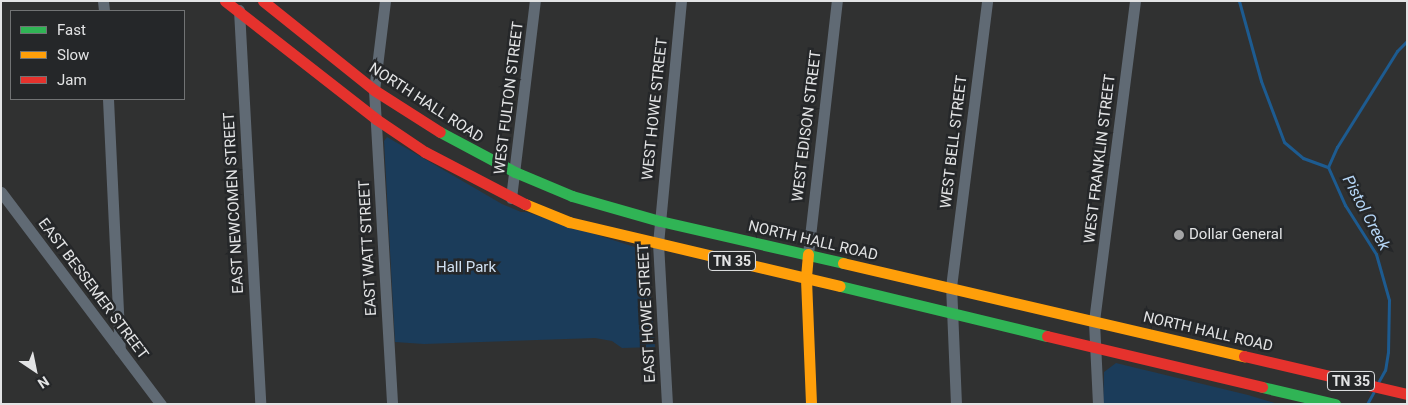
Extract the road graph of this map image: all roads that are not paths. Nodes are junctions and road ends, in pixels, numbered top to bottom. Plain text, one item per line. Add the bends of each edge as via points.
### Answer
1 (225, 1) edge
2 (263, 1) edge
3 (385, 1) edge
4 (535, 1) edge
5 (681, 1) edge
6 (837, 1) edge
7 (987, 1) edge
8 (1135, 1) edge
9 (239, 7) edge
10 (374, 90) junction
11 (108, 100) edge
12 (376, 119) junction
13 (515, 172) junction
14 (1, 192) edge
15 (511, 198) junction
16 (660, 221) junction
17 (658, 244) junction
18 (808, 254) junction
19 (806, 280) junction
20 (951, 287) junction
21 (952, 313) junction
22 (1094, 321) junction
23 (1096, 348) junction
24 (120, 350) junction
25 (1402, 393) edge
26 (160, 404) edge
27 (260, 404) edge
28 (392, 404) edge
29 (667, 404) edge
30 (811, 404) edge
31 (956, 404) edge
32 (1098, 404) edge
33 (1335, 404) edge

1 - 9 main road, TN 35
2 - 10 main road, NORTH HALL ROAD / TN 35
3 - 10 street, EAST WATT STREET
4 - 13 street, WEST FULTON STREET
5 - 16 street, WEST HOWE STREET
6 - 18 street, WEST EDISON STREET
7 - 20 street, WEST BELL STREET
8 - 22 street, WEST FRANKLIN STREET
9 - 12 main road, TN 35
9 - 27 street, EAST NEWCOMEN STREET
10 - 12 street, EAST WATT STREET
10 - 13 main road, NORTH HALL ROAD / TN 35 via 448,138
11 - 24 street
12 - 15 main road, TN 35 via 425,152
12 - 28 street, EAST WATT STREET
13 - 15 street, WEST FULTON STREET
13 - 16 main road, NORTH HALL ROAD / TN 35 via 572,196
14 - 24 street, EAST BESSEMER STREET
15 - 17 main road, TN 35 via 569,222
16 - 17 street, EAST HOWE STREET
16 - 18 main road, NORTH HALL ROAD / TN 35
17 - 19 main road, TN 35
17 - 29 street, EAST HOWE STREET
18 - 19 main road
18 - 20 main road, NORTH HALL ROAD / TN 35
19 - 21 main road, TN 35
19 - 30 main road
20 - 21 street, WEST BELL STREET
20 - 22 main road, NORTH HALL ROAD / TN 35
21 - 23 main road, TN 35
21 - 31 street, WEST BELL STREET
22 - 23 street, WEST FRANKLIN STREET
22 - 25 main road, NORTH HALL ROAD / TN 35
23 - 32 street, WEST FRANKLIN STREET
23 - 33 main road, TN 35
24 - 26 street, EAST BESSEMER STREET

